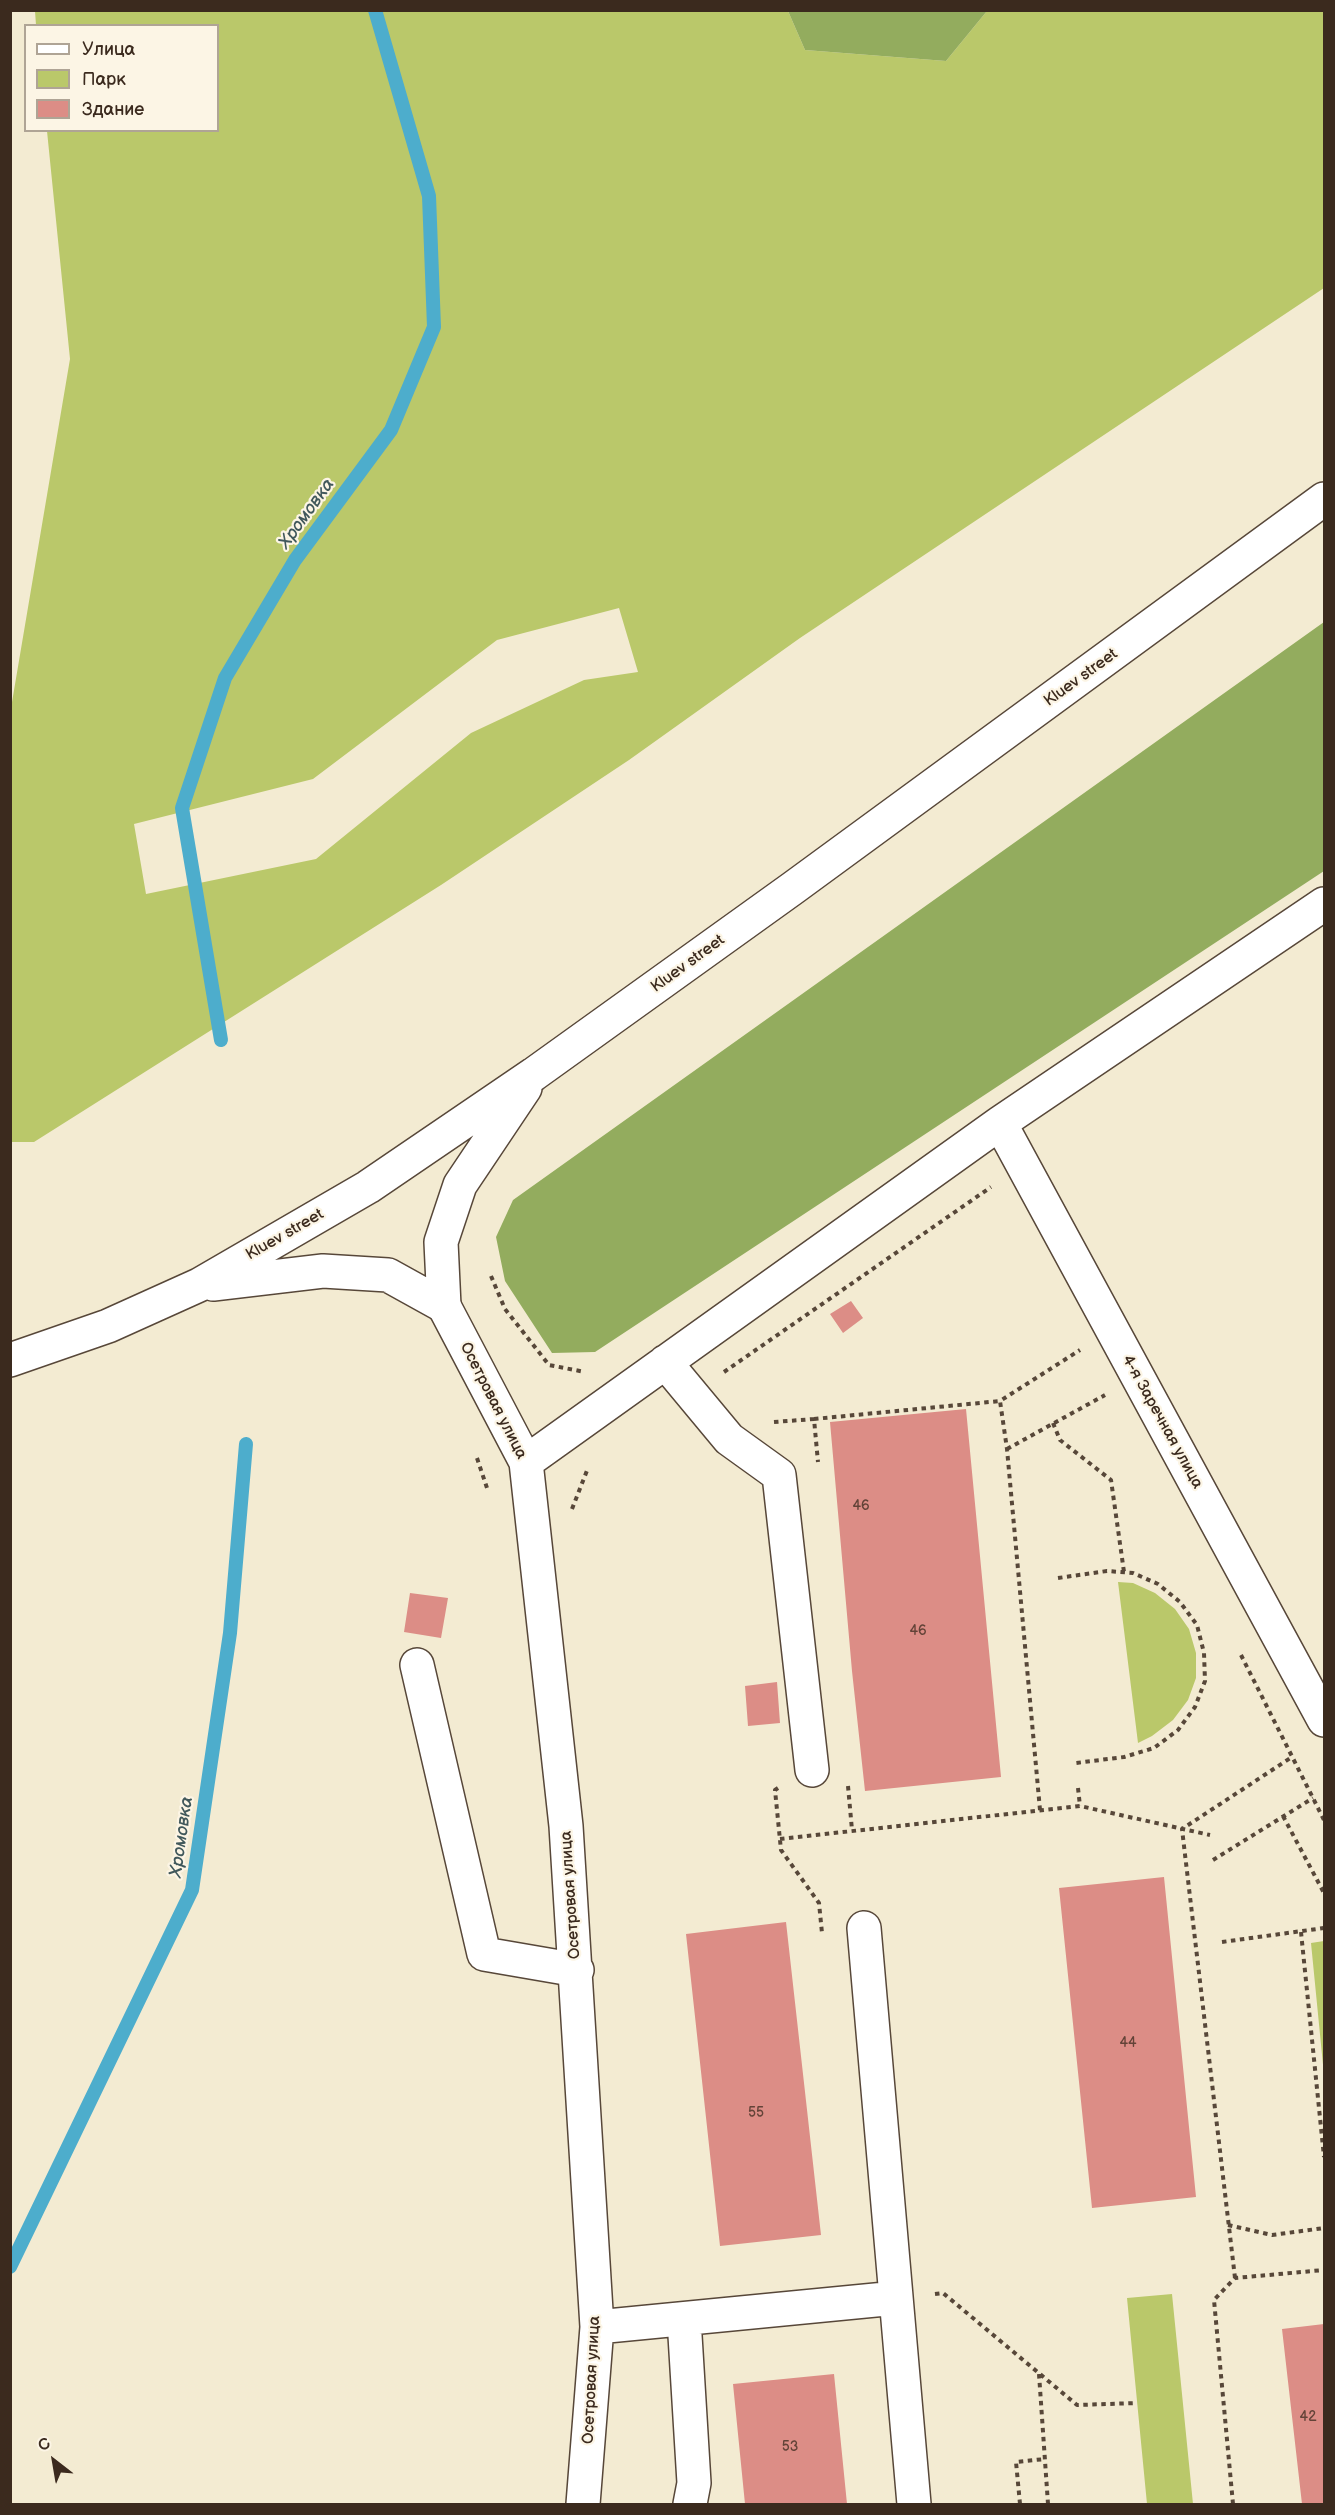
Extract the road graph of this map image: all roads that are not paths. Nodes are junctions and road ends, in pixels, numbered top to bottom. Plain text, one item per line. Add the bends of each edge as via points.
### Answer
1 (1324, 499) edge
2 (1324, 903) edge
3 (534, 1074) junction
4 (1000, 1123) junction
5 (199, 1285) junction
6 (444, 1306) junction
7 (10, 1360) edge
8 (665, 1362) junction
9 (526, 1462) junction
10 (417, 1665) dead end
11 (1324, 1720) edge
12 (812, 1770) road end
13 (864, 1928) dead end
14 (577, 1970) junction
15 (896, 2298) junction
16 (684, 2319) junction
17 (597, 2327) junction
18 (584, 2505) edge
19 (690, 2505) edge
20 (915, 2505) edge

1 - 3 street, Kluev street
2 - 4 street
3 - 5 street, Kluev street via 368,1187
3 - 6 street via 460,1185 441,1242
4 - 8 street
4 - 11 street, 4-я Заречная улица
5 - 6 street via 323,1271 388,1275
5 - 7 street, Kluev street via 108,1326
6 - 9 street, Осетровая улица
8 - 9 street
8 - 12 street via 729,1439 779,1475
9 - 14 street, Осетровая улица via 566,1826
10 - 14 street via 484,1954
13 - 15 street
14 - 17 street, Осетровая улица
15 - 16 street
15 - 20 street
16 - 17 street
16 - 19 street via 694,2483
17 - 18 street, Осетровая улица

